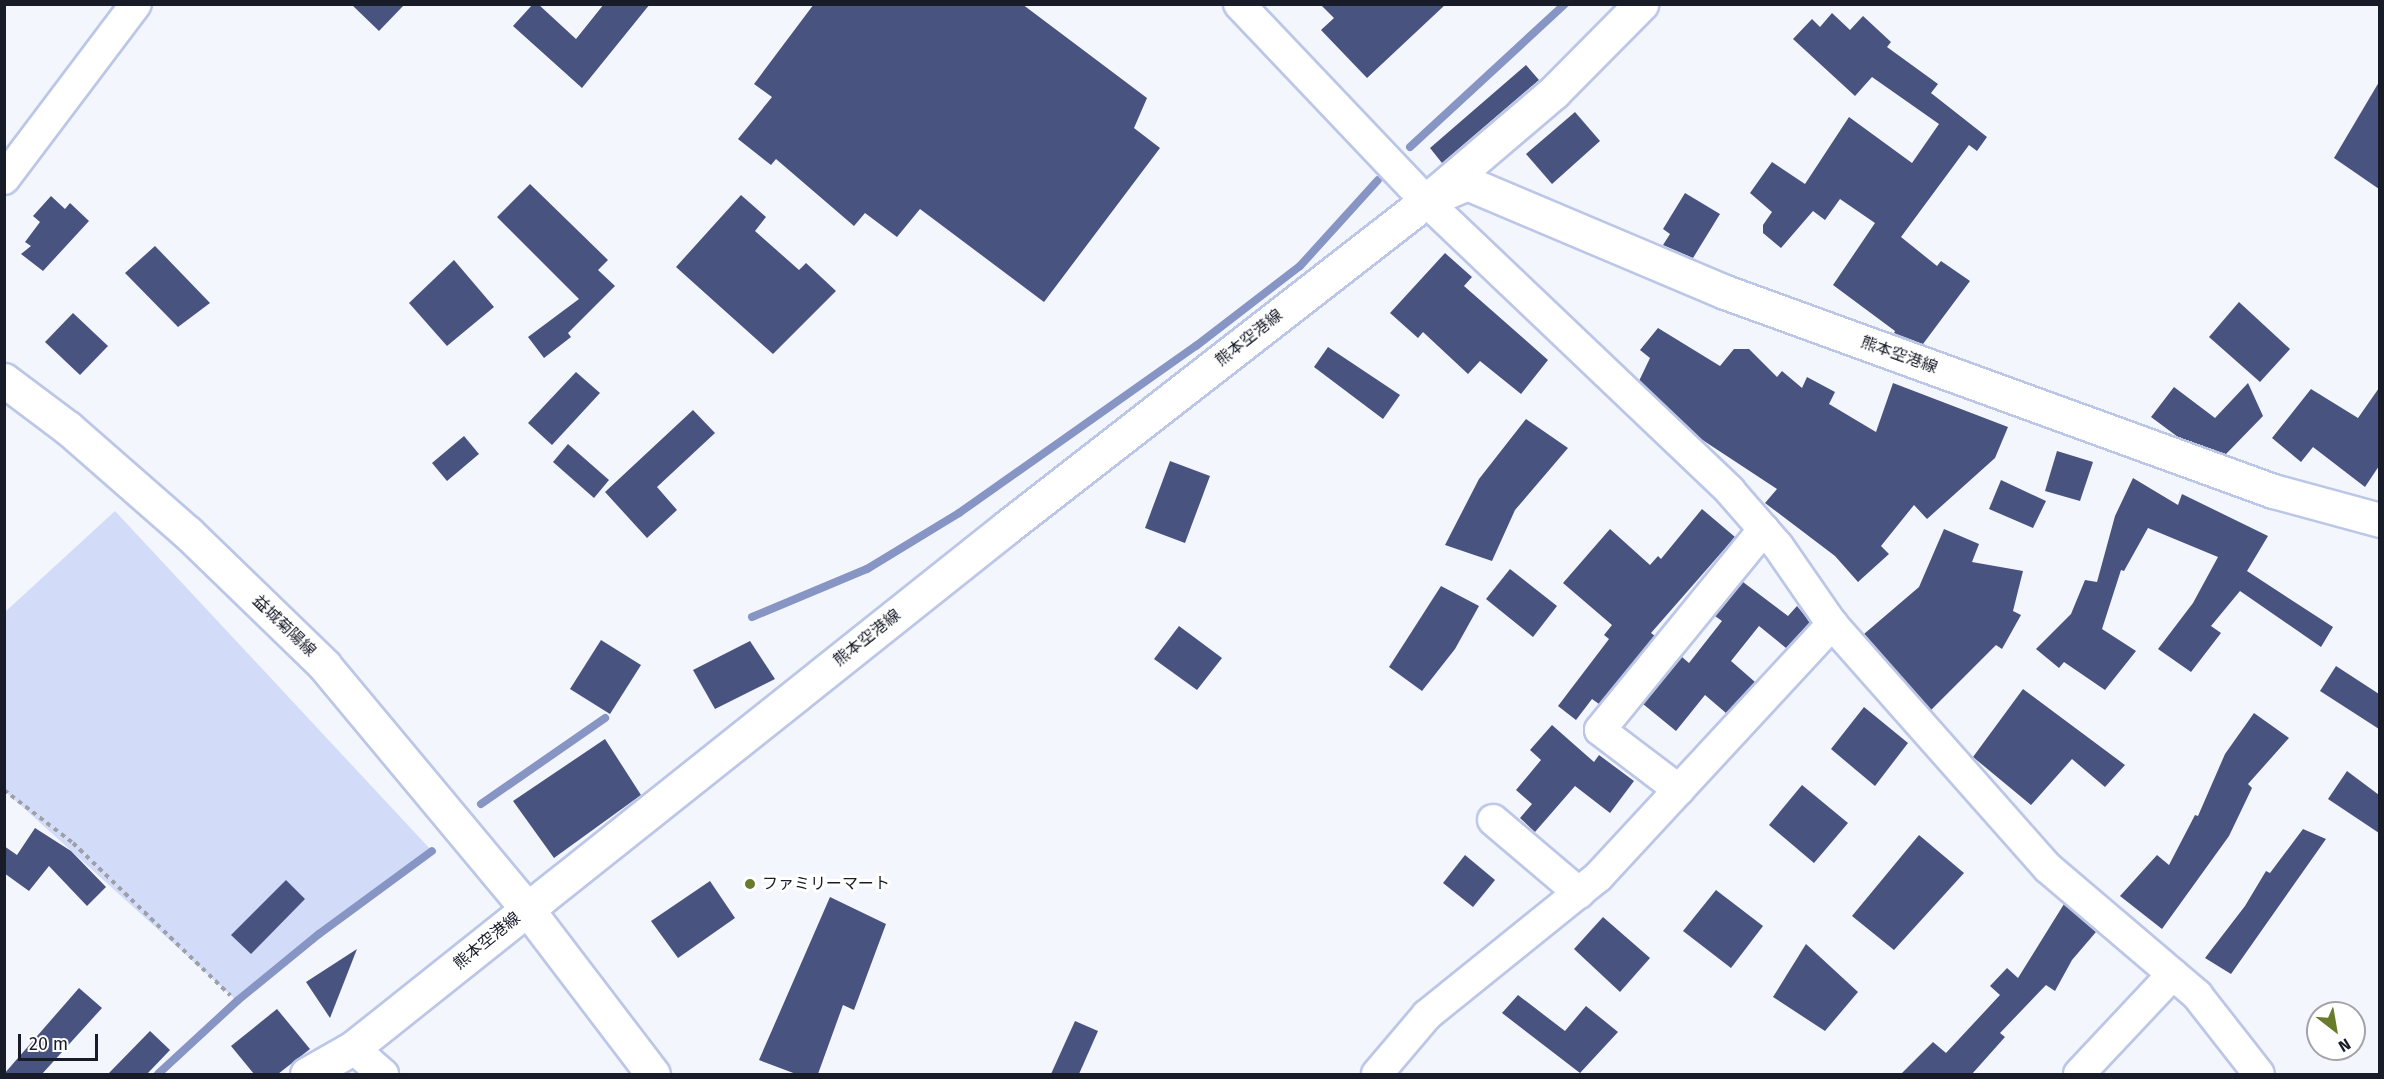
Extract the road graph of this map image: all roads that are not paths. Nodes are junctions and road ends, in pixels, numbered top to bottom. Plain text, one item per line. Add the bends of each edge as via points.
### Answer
1 (136, 4) edge
2 (1239, 4) edge
3 (1641, 4) edge
4 (4, 179) edge
5 (1426, 201) junction
6 (4, 380) edge
7 (2379, 520) edge
8 (1764, 530) junction
9 (1832, 624) junction
10 (1679, 790) junction
11 (1493, 820) dead end
12 (1579, 893) junction
13 (530, 913) junction
14 (2173, 974) junction
15 (353, 1048) junction
16 (307, 1074) edge
17 (383, 1074) edge
18 (653, 1074) edge
19 (1377, 1074) edge
20 (2079, 1074) edge
21 (2259, 1074) edge

1 - 4 street
2 - 5 street
3 - 5 main road, 熊本空港線 via 1554,92
5 - 7 main road, 熊本空港線 via 1467,183 1725,292 2273,491
5 - 8 street via 1730,491
5 - 13 main road, 熊本空港線 via 1007,526
6 - 13 main road, 益城菊陽線 via 68,428 188,533 324,665
8 - 9 street
8 - 10 street via 1600,730
9 - 10 street
9 - 14 street via 2048,868
10 - 12 street
11 - 12 street
12 - 19 street via 1427,1015
13 - 15 main road, 熊本空港線
13 - 18 main road, 益城菊陽線
14 - 20 street
14 - 21 street via 2197,994
15 - 16 main road, 熊本空港線
15 - 17 street

